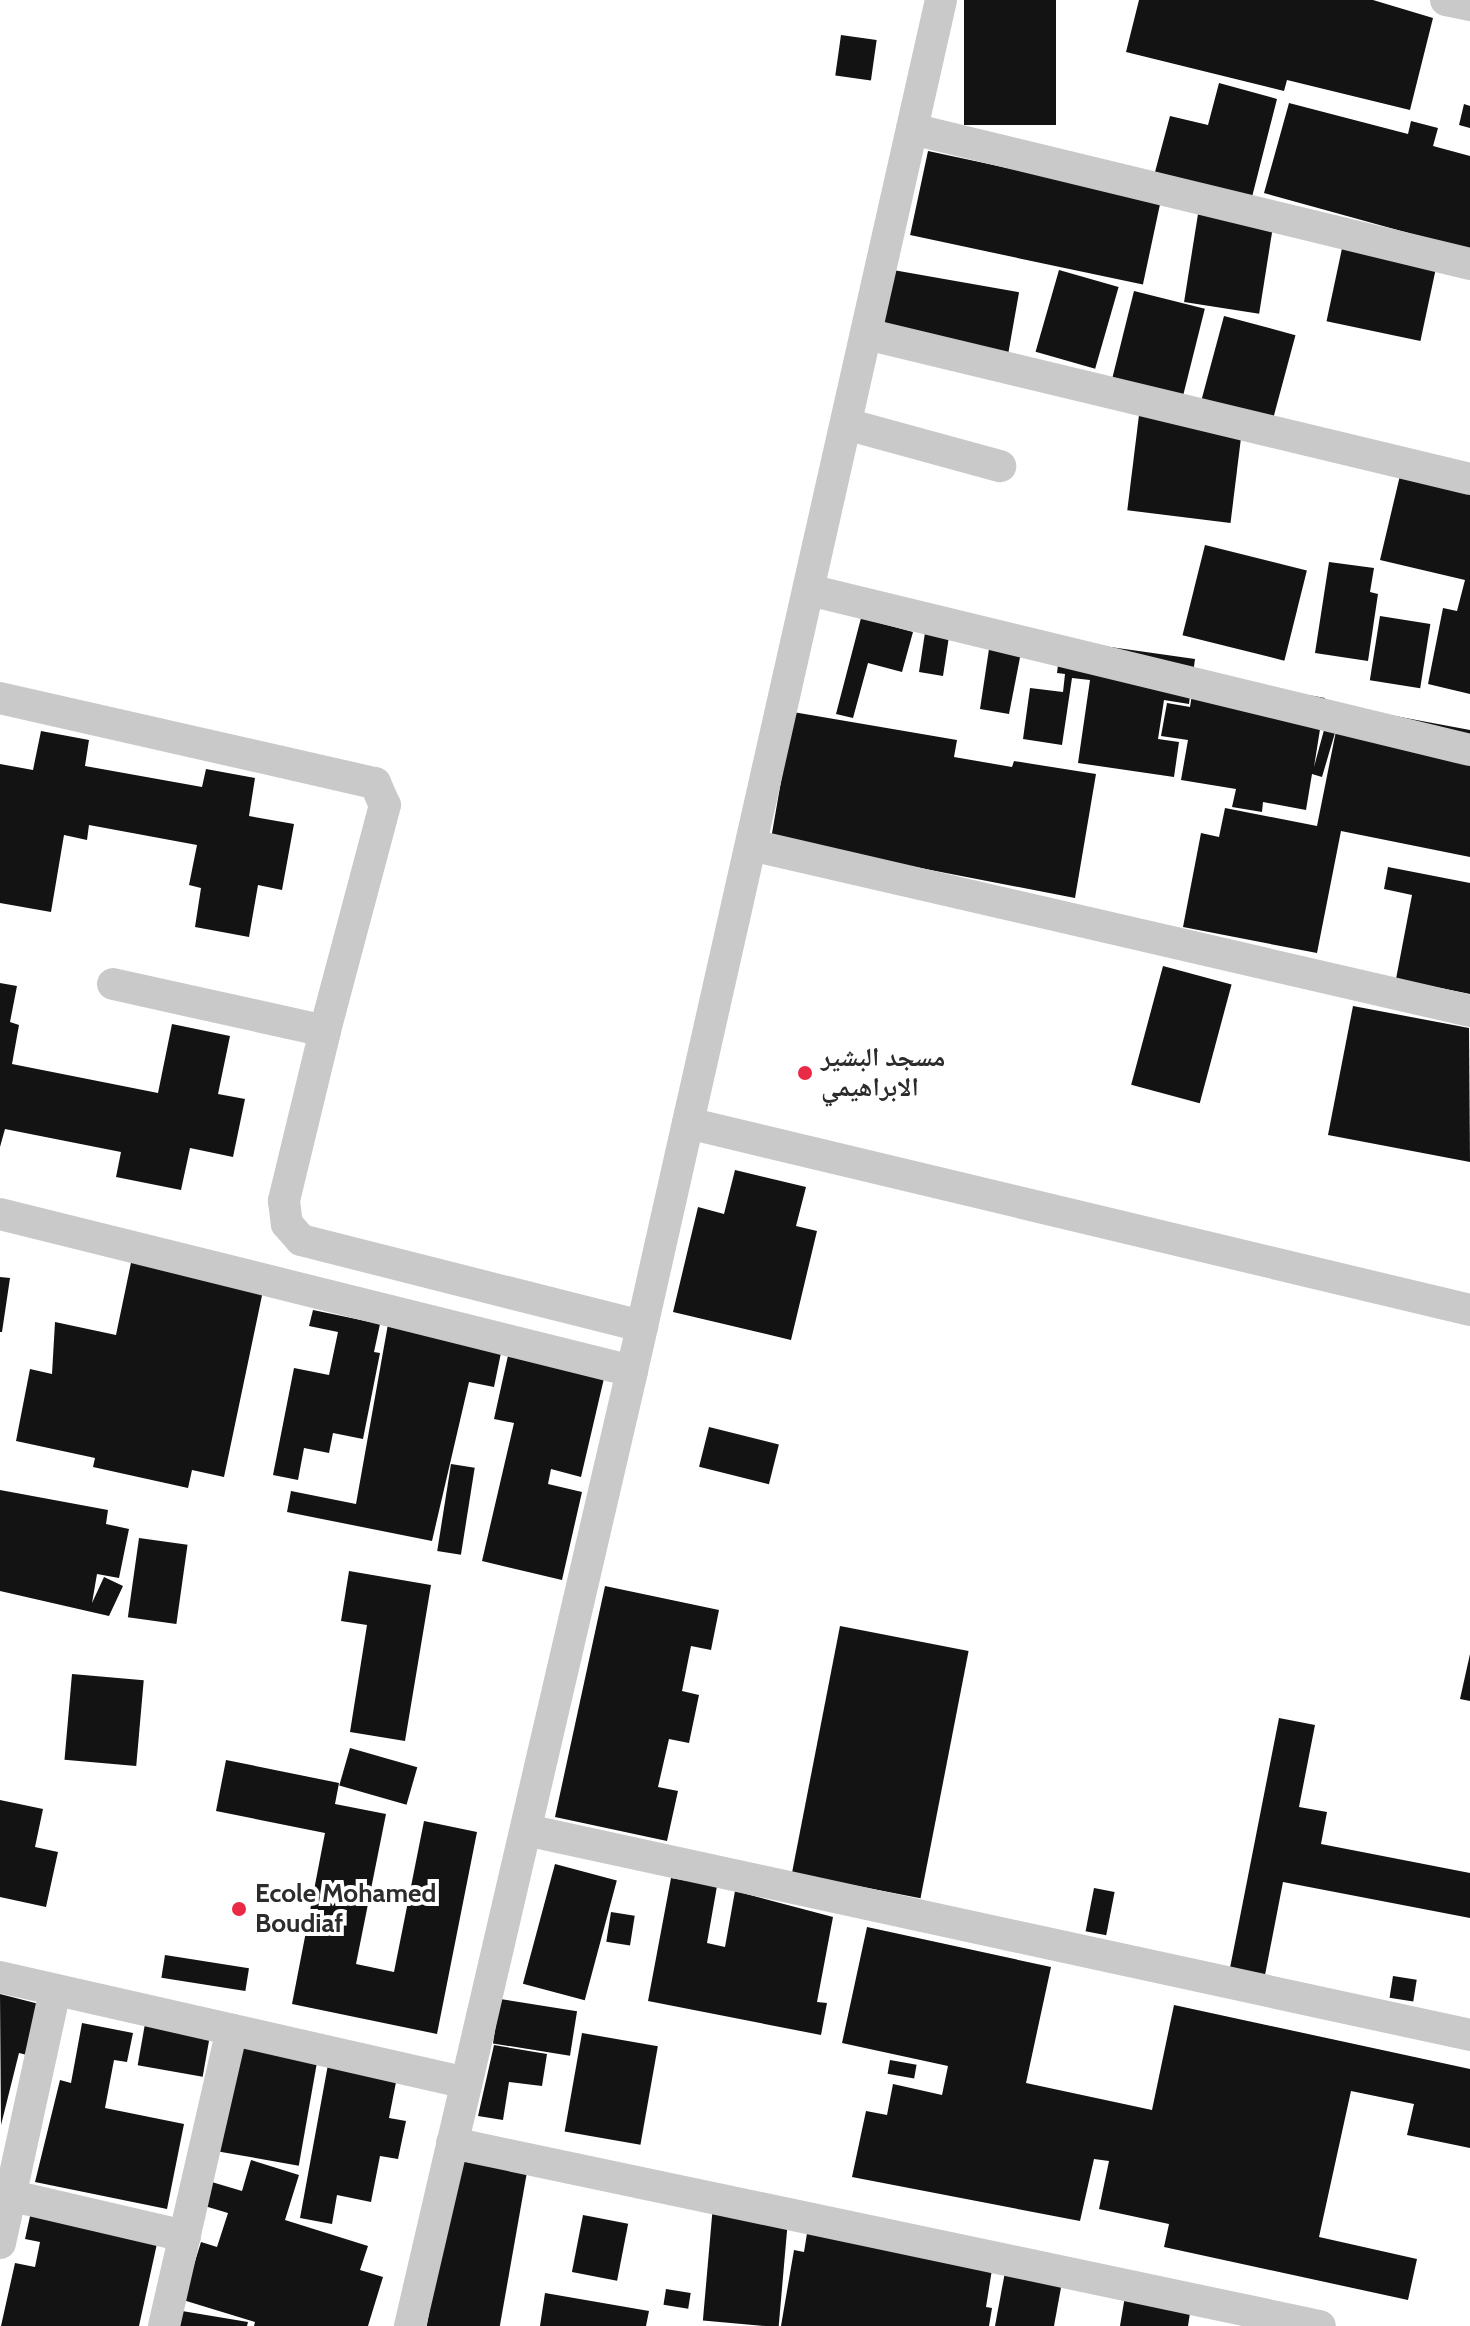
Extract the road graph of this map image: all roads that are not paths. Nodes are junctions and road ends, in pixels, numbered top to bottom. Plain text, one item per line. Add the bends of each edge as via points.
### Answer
1 (941, 0) edge
2 (1446, 0) edge
3 (1470, 5) edge
4 (912, 129) junction
5 (1470, 264) edge
6 (866, 334) junction
7 (846, 424) junction
8 (1000, 466) dead end
9 (1470, 479) edge
10 (809, 590) junction
11 (0, 698) edge
12 (1470, 750) edge
13 (751, 845) junction
14 (113, 984) dead end
15 (1470, 1011) edge
16 (325, 1031) junction
17 (688, 1123) junction
18 (0, 1214) edge
19 (1470, 1310) edge
20 (642, 1326) junction
21 (632, 1371) junction
22 (526, 1830) junction
23 (0, 1977) edge
24 (55, 1990) junction
25 (232, 2030) junction
26 (1470, 2035) edge
27 (466, 2083) junction
28 (452, 2143) junction
29 (5, 2194) edge
30 (185, 2236) junction
31 (0, 2243) edge
32 (164, 2326) edge
33 (410, 2326) edge
34 (1320, 2326) edge

1 - 4 street
2 - 3 street
4 - 5 street
4 - 6 street
6 - 7 street
6 - 9 street
7 - 8 street
7 - 10 street
10 - 12 street
10 - 13 street
11 - 16 street via 375,783 385,805
13 - 15 street
13 - 17 street
14 - 16 street
16 - 20 street via 284,1201 287,1224 301,1240
17 - 19 street
17 - 20 street
18 - 21 street
20 - 21 street
21 - 22 street
22 - 26 street
22 - 27 street
23 - 24 street
24 - 25 street
24 - 29 street
25 - 27 street
25 - 30 street
27 - 28 street
28 - 33 street
28 - 34 street
29 - 30 street
29 - 31 street
30 - 32 street

